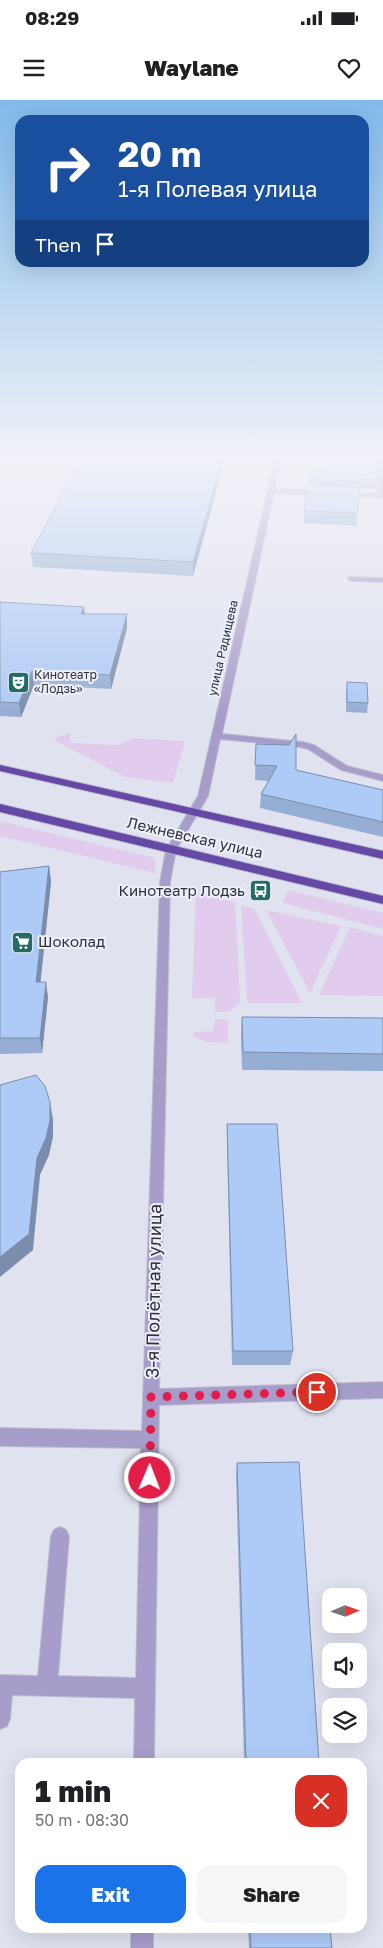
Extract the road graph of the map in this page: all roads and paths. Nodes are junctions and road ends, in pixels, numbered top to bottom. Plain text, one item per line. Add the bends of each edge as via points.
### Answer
1 (259, 545) edge
2 (352, 579) dead end
3 (383, 580) edge
4 (216, 736) junction
5 (0, 768) edge
6 (383, 778) edge
7 (0, 808) edge
8 (194, 812) junction
9 (171, 850) junction
10 (383, 855) edge
11 (383, 900) edge
12 (383, 1390) edge
13 (151, 1397) junction
14 (0, 1437) edge
15 (150, 1440) junction
16 (60, 1536) dead end
17 (2, 1685) edge
18 (47, 1686) junction
19 (145, 1688) junction
20 (0, 1719) edge
21 (144, 1758) edge
22 (142, 1933) edge
23 (142, 1948) edge

1 - 4 street, улица Радищева
2 - 3 street
4 - 6 street via 300,744 344,768
4 - 8 street, улица Радищева via 203,796
5 - 8 highway, Лежневская улица
7 - 9 highway, Лежневская улица
8 - 9 street, улица Радищева
8 - 10 highway, Лежневская улица
9 - 11 highway, Лежневская улица
9 - 13 street, 3-я Полётная улица via 165,882
12 - 13 street
13 - 15 street, 3-я Полётная улица
14 - 15 street
15 - 19 street, 3-я Полётная улица
16 - 18 street
17 - 18 street
17 - 20 street
18 - 19 street
19 - 21 street, 3-я Полётная улица
22 - 23 street

